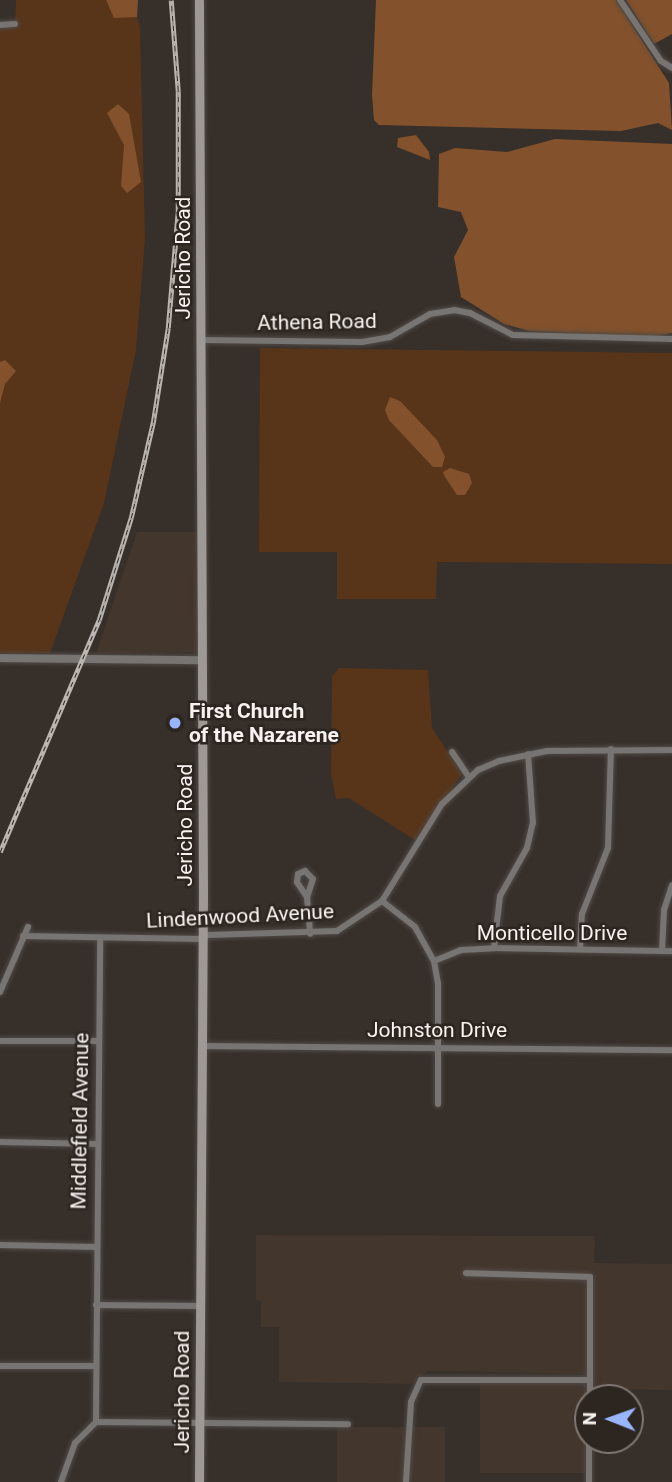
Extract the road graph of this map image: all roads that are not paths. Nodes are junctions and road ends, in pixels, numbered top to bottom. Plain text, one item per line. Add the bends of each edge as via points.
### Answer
1 (200, 0) edge
2 (620, 0) edge
3 (15, 24) dead end
4 (0, 25) edge
5 (672, 68) edge
6 (672, 339) edge
7 (201, 340) junction
8 (0, 658) edge
9 (202, 660) junction
10 (611, 750) junction
11 (672, 750) edge
12 (452, 752) dead end
13 (528, 754) junction
14 (468, 776) junction
15 (672, 885) edge
16 (307, 897) dead end
17 (382, 901) junction
18 (28, 927) dead end
19 (310, 934) junction
20 (23, 936) junction
21 (100, 938) junction
22 (201, 939) junction
23 (494, 948) junction
24 (580, 949) junction
25 (662, 951) junction
26 (672, 951) edge
27 (434, 961) junction
28 (0, 992) edge
29 (0, 1041) edge
30 (98, 1041) junction
31 (202, 1046) junction
32 (439, 1048) junction
33 (672, 1049) edge
34 (438, 1104) dead end
35 (0, 1142) edge
36 (97, 1144) junction
37 (0, 1245) edge
38 (96, 1247) junction
39 (466, 1273) dead end
40 (96, 1305) junction
41 (199, 1306) junction
42 (0, 1366) edge
43 (95, 1366) junction
44 (590, 1380) junction
45 (590, 1384) edge
46 (96, 1422) junction
47 (199, 1423) junction
48 (348, 1424) dead end
49 (590, 1454) edge
50 (61, 1482) edge
51 (198, 1482) edge
52 (407, 1482) edge
53 (589, 1482) edge

1 - 7 main road, Jericho Road
2 - 5 street via 661,61
3 - 4 street
6 - 7 street, Athena Road via 513,335 454,310 430,314 390,337 362,342
7 - 9 main road, Jericho Road
8 - 9 street
9 - 22 main road, Jericho Road
10 - 11 street, Lindenwood Avenue
10 - 13 street, Lindenwood Avenue
10 - 24 street via 608,848 582,914
12 - 14 street
13 - 14 street, Lindenwood Avenue
13 - 23 street via 533,823 527,848 500,896
14 - 17 street, Lindenwood Avenue via 442,804
15 - 25 street via 664,910
16 - 19 street
17 - 19 street, Lindenwood Avenue via 354,924
17 - 27 street via 415,927
18 - 20 street
19 - 22 street, Lindenwood Avenue via 208,935
20 - 21 street, Lindenwood Avenue
20 - 28 street
21 - 22 street, Lindenwood Avenue
21 - 30 street, Middlefield Avenue
22 - 31 main road, Jericho Road
23 - 24 street, Monticello Drive
23 - 27 street, Monticello Drive via 461,950
24 - 25 street, Monticello Drive
25 - 26 street, Monticello Drive
27 - 32 street
29 - 30 street
30 - 36 street, Middlefield Avenue
31 - 32 street, Johnston Drive
31 - 41 main road, Jericho Road
32 - 33 street, Johnston Drive
32 - 34 street
35 - 36 street
36 - 38 street, Middlefield Avenue
37 - 38 street
38 - 40 street, Middlefield Avenue
39 - 44 street via 590,1277
40 - 41 street
40 - 43 street, Middlefield Avenue
41 - 47 main road, Jericho Road
42 - 43 street
43 - 46 street, Middlefield Avenue
44 - 45 street
44 - 52 street via 421,1380 411,1402
46 - 47 street
46 - 50 street via 75,1443
47 - 48 street
47 - 51 main road, Jericho Road
49 - 53 street

